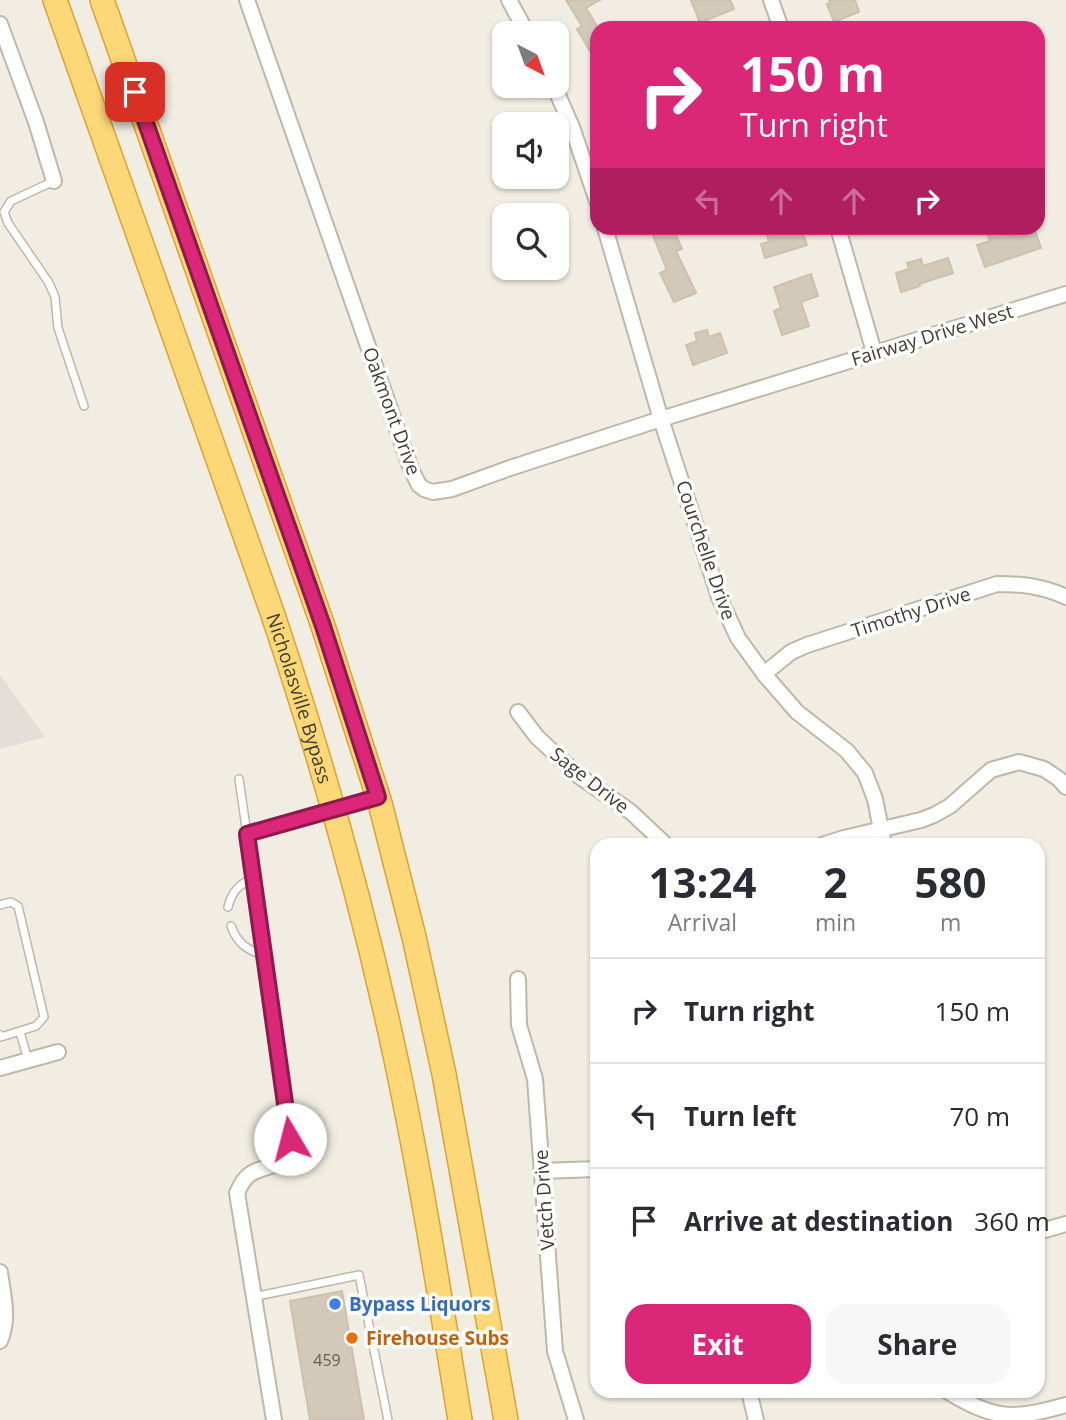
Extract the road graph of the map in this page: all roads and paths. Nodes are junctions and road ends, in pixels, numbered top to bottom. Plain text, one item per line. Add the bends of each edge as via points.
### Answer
1 (55, 0) edge
2 (102, 0) edge
3 (247, 0) edge
4 (509, 0) edge
5 (771, 0) edge
6 (520, 21) edge
7 (778, 21) edge
8 (0, 24) edge
9 (559, 98) edge
10 (590, 180) edge
11 (54, 181) joint
12 (607, 235) edge
13 (840, 235) edge
14 (1066, 294) edge
15 (874, 352) junction
16 (798, 376) joint
17 (84, 406) dead end
18 (661, 419) junction
19 (1066, 597) edge
20 (764, 674) junction
21 (518, 712) dead end
22 (239, 779) dead end
23 (1066, 787) edge
24 (378, 797) junction
25 (334, 810) junction
26 (881, 829) junction
27 (247, 834) junction
28 (659, 838) edge
29 (844, 838) edge
30 (883, 838) edge
31 (253, 878) junction
32 (0, 905) edge
33 (228, 907) dead end
34 (231, 926) dead end
35 (264, 956) junction
36 (518, 979) dead end
37 (20, 1032) junction
38 (0, 1035) edge
39 (58, 1052) dead end
40 (28, 1061) junction
41 (0, 1068) edge
42 (590, 1169) edge
43 (541, 1171) junction
44 (1066, 1224) edge
45 (1045, 1230) edge
46 (0, 1272) edge
47 (253, 1297) junction
48 (0, 1341) edge
49 (751, 1398) edge
50 (957, 1398) edge
51 (1066, 1405) edge
52 (274, 1420) edge
53 (388, 1420) edge
54 (460, 1420) edge
55 (506, 1420) edge
56 (576, 1420) edge
57 (756, 1420) edge

1 - 25 highway, Nicholasville Bypass via 272,612
2 - 24 highway via 323,626
3 - 18 street, Oakmont Drive via 419,485 433,492 452,489
4 - 6 street
5 - 7 street
8 - 11 street
9 - 10 street
11 - 17 lane via 11,201 4,212 55,298 58,328
12 - 18 street, Courchelle Drive
13 - 15 street
14 - 15 street, Fairway Drive West
15 - 16 street, Fairway Drive West
16 - 18 street, Oakmont Drive
18 - 20 street, Courchelle Drive via 719,597 738,638
19 - 20 street, Timothy Drive via 1025,584 997,584 807,645
20 - 26 street, Courchelle Drive via 797,712 846,751 865,773
21 - 28 street, Sage Drive via 579,776 631,812
22 - 27 lane
23 - 26 street via 1044,769 1019,762 991,770 934,815
24 - 25 street
24 - 55 highway via 440,1051
25 - 27 street
25 - 54 highway, Nicholasville Bypass via 399,1075
26 - 29 street
26 - 30 street, Courchelle Drive
27 - 31 street
31 - 33 lane via 232,893
31 - 35 street
32 - 37 lane via 11,902 18,906 44,1017
34 - 35 lane via 235,938
35 - 47 street via 290,1139 282,1162 249,1173 236,1193
36 - 43 street, Vetch Drive via 519,1025 535,1079
37 - 38 lane
37 - 40 lane
39 - 40 street
40 - 41 street
42 - 43 street
43 - 56 street, Vetch Drive via 555,1351
44 - 45 street
46 - 48 street via 6,1317
47 - 52 street
47 - 53 lane via 359,1275
49 - 57 street
50 - 51 street via 998,1416 1026,1416

